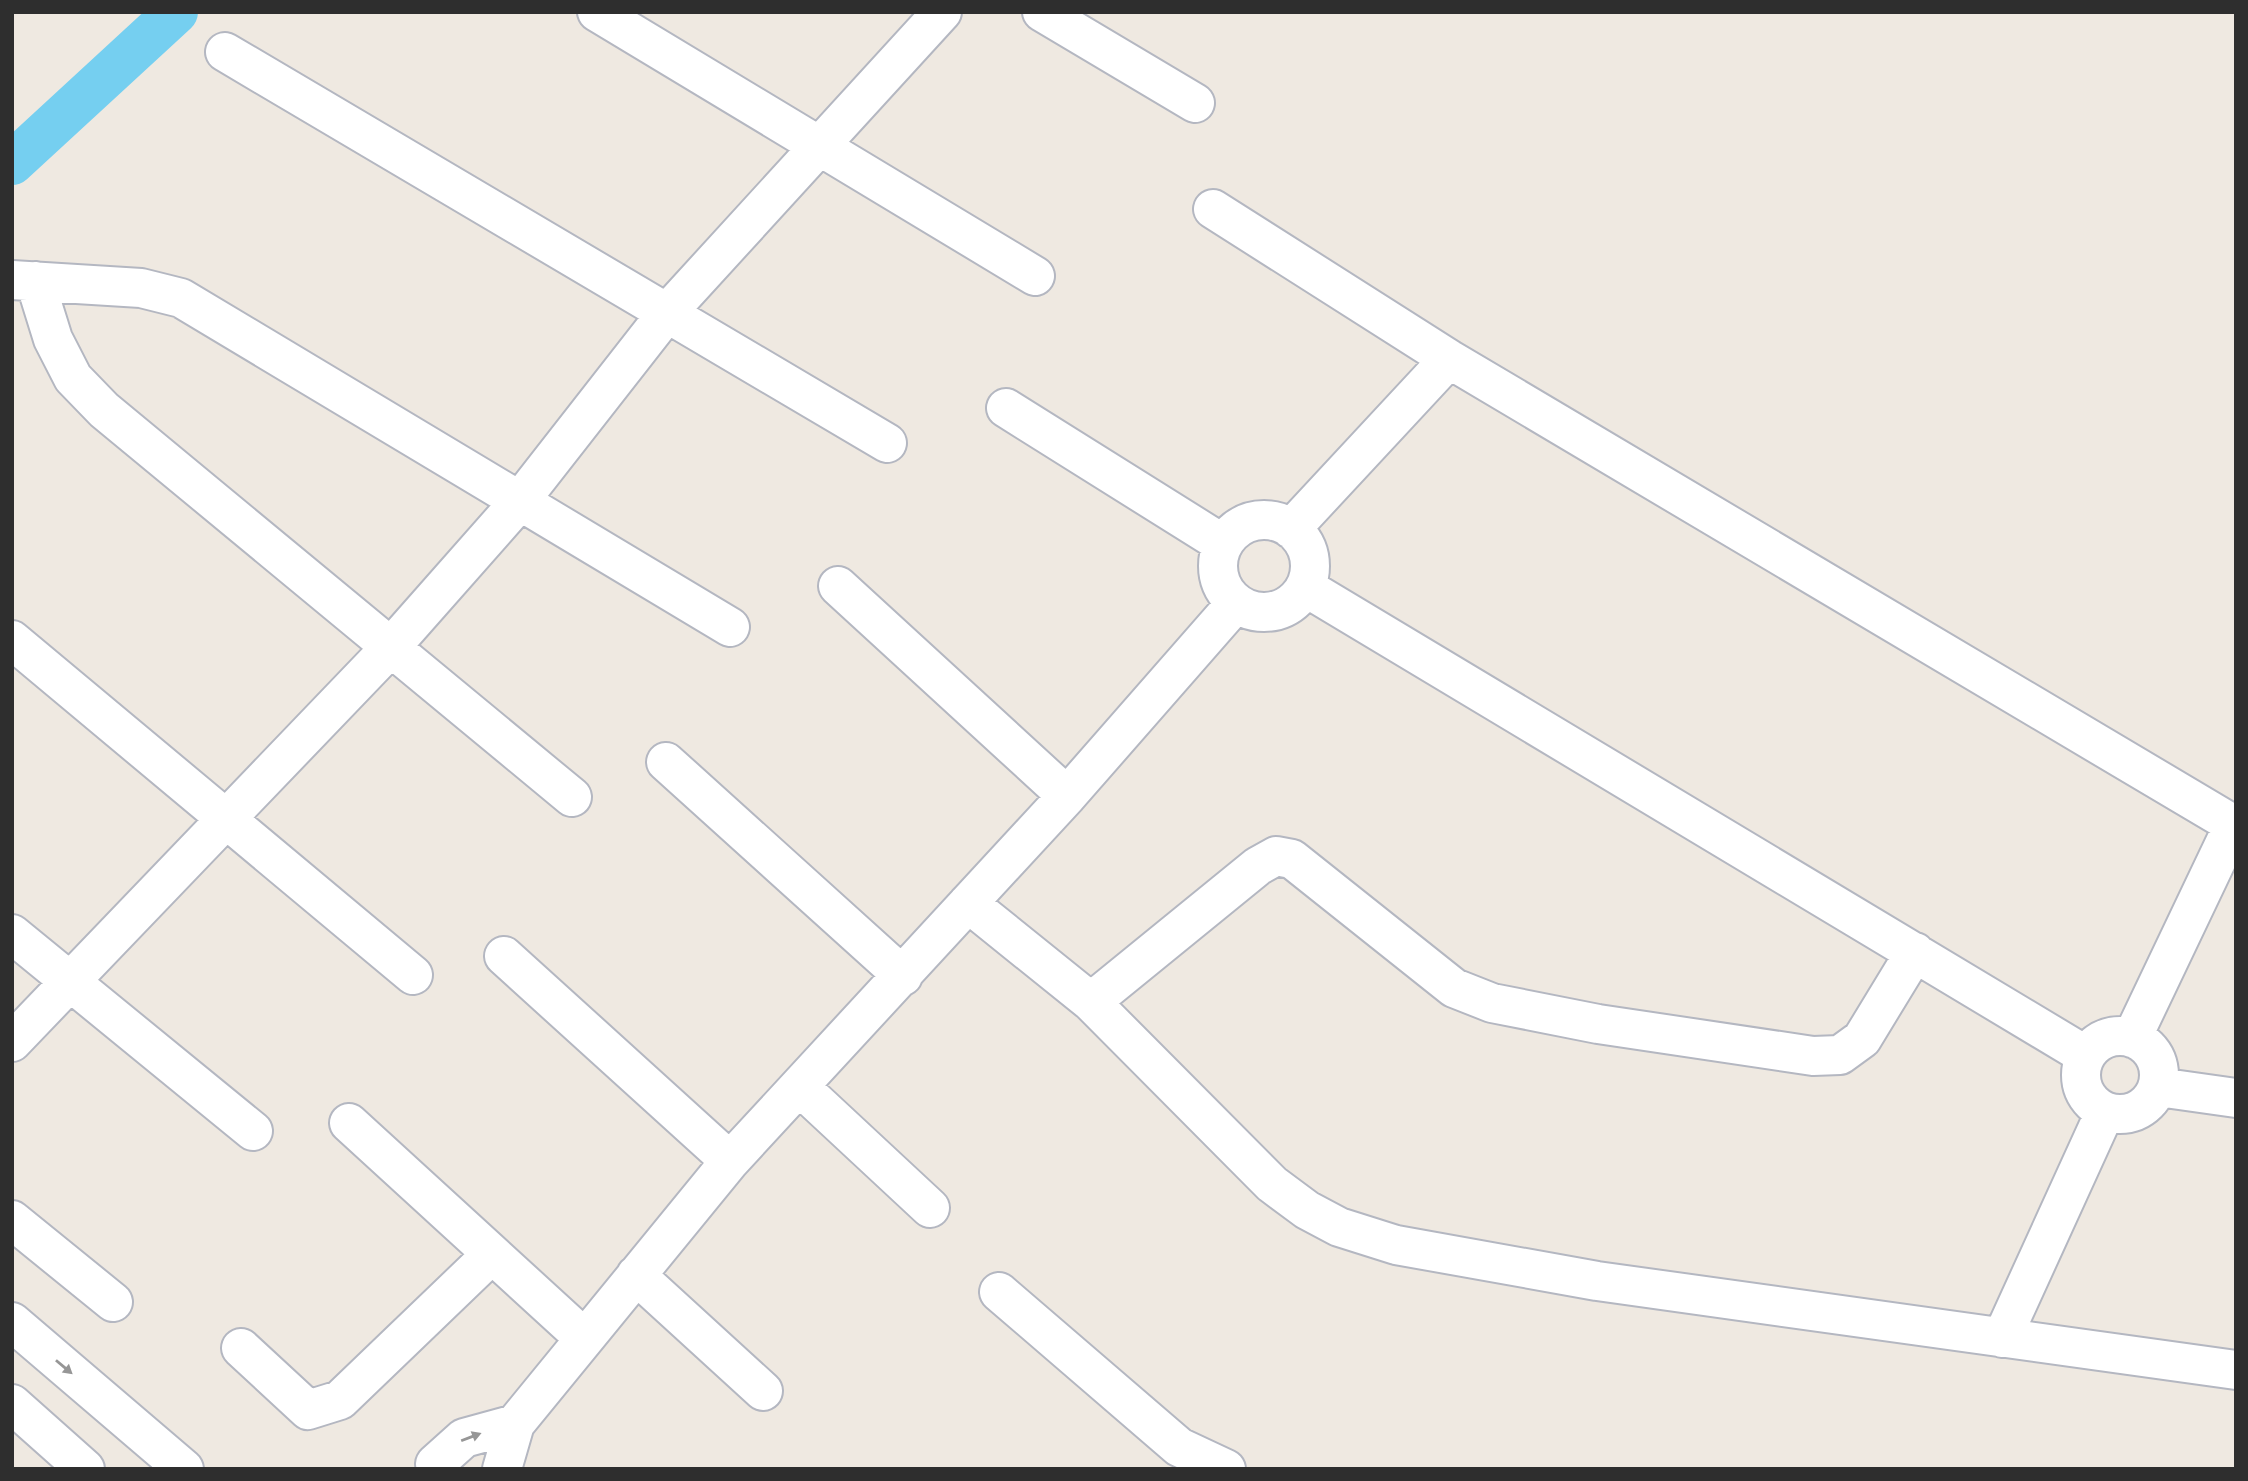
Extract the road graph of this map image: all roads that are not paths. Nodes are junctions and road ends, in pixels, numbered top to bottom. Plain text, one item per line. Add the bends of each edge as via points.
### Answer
1 (597, 12) edge
2 (942, 12) edge
3 (1042, 12) edge
4 (225, 52) dead end
5 (1195, 103) dead end
6 (818, 146) junction
7 (1213, 209) dead end
8 (1035, 276) dead end
9 (24, 280) edge
10 (666, 314) junction
11 (1448, 359) junction
12 (1006, 408) dead end
13 (887, 443) dead end
14 (519, 502) junction
15 (1292, 529) junction
16 (1223, 544) junction
17 (838, 586) dead end
18 (1305, 587) junction
19 (1236, 603) junction
20 (730, 627) dead end
21 (12, 640) edge
22 (391, 647) junction
23 (666, 762) dead end
24 (1067, 796) junction
25 (572, 797) dead end
26 (225, 819) junction
27 (2234, 826) edge
28 (968, 903) junction
29 (12, 934) edge
30 (1915, 952) junction
31 (504, 956) dead end
32 (413, 975) dead end
33 (903, 976) junction
34 (70, 981) junction
35 (1091, 1002) junction
36 (2133, 1038) junction
37 (12, 1042) edge
38 (2085, 1055) junction
39 (800, 1087) junction
40 (2158, 1087) junction
41 (2236, 1098) edge
42 (2105, 1112) junction
43 (349, 1123) dead end
44 (253, 1131) dead end
45 (730, 1161) junction
46 (930, 1208) dead end
47 (12, 1220) edge
48 (492, 1254) junction
49 (636, 1275) junction
50 (999, 1292) dead end
51 (113, 1302) dead end
52 (12, 1322) edge
53 (584, 1338) junction
54 (2002, 1338) junction
55 (241, 1348) dead end
56 (2236, 1370) edge
57 (763, 1391) dead end
58 (12, 1404) edge
59 (514, 1424) junction
60 (435, 1464) dead end
61 (85, 1469) edge
62 (184, 1469) edge
63 (502, 1469) edge
64 (1226, 1469) edge

1 - 6 street
2 - 6 street
3 - 5 street
4 - 10 street
6 - 8 street
6 - 10 street
7 - 11 street
9 - 14 street via 142,288 181,298
9 - 22 street via 73,378 104,410
10 - 13 street
10 - 14 street
11 - 15 street
11 - 27 street
12 - 16 street
14 - 20 street
14 - 22 street
15 - 16 street via 1269,521 1246,523
15 - 18 street via 1309,556
16 - 19 street via 1219,576
17 - 24 street
18 - 19 street via 1295,600 1266,612
18 - 30 street
19 - 24 street
21 - 26 street
22 - 25 street
22 - 26 street
23 - 33 street
24 - 28 street
26 - 32 street
26 - 34 street
27 - 36 street
28 - 33 street
28 - 35 street
29 - 34 street
30 - 35 street via 1862,1039 1840,1055 1813,1056 1598,1024 1492,1003 1454,988 1292,859 1276,856
30 - 38 street
31 - 45 street
33 - 39 street
34 - 37 street
34 - 44 street
35 - 54 street via 1272,1184 1339,1227 1396,1245 1597,1281
36 - 38 street via 2115,1036 2097,1042
36 - 40 street via 2155,1057
38 - 42 street via 2082,1088 2091,1103
39 - 45 street
39 - 46 street
40 - 41 street
40 - 42 street via 2146,1105 2126,1114
42 - 54 street
43 - 48 street
45 - 49 street
47 - 51 street
48 - 53 street
48 - 55 street via 340,1400 308,1410
49 - 53 street
49 - 57 street
50 - 64 street via 1179,1447
52 -> 62 street
53 - 59 street
54 - 56 street
58 - 61 street
60 -> 59 street via 464,1438
59 - 63 street

